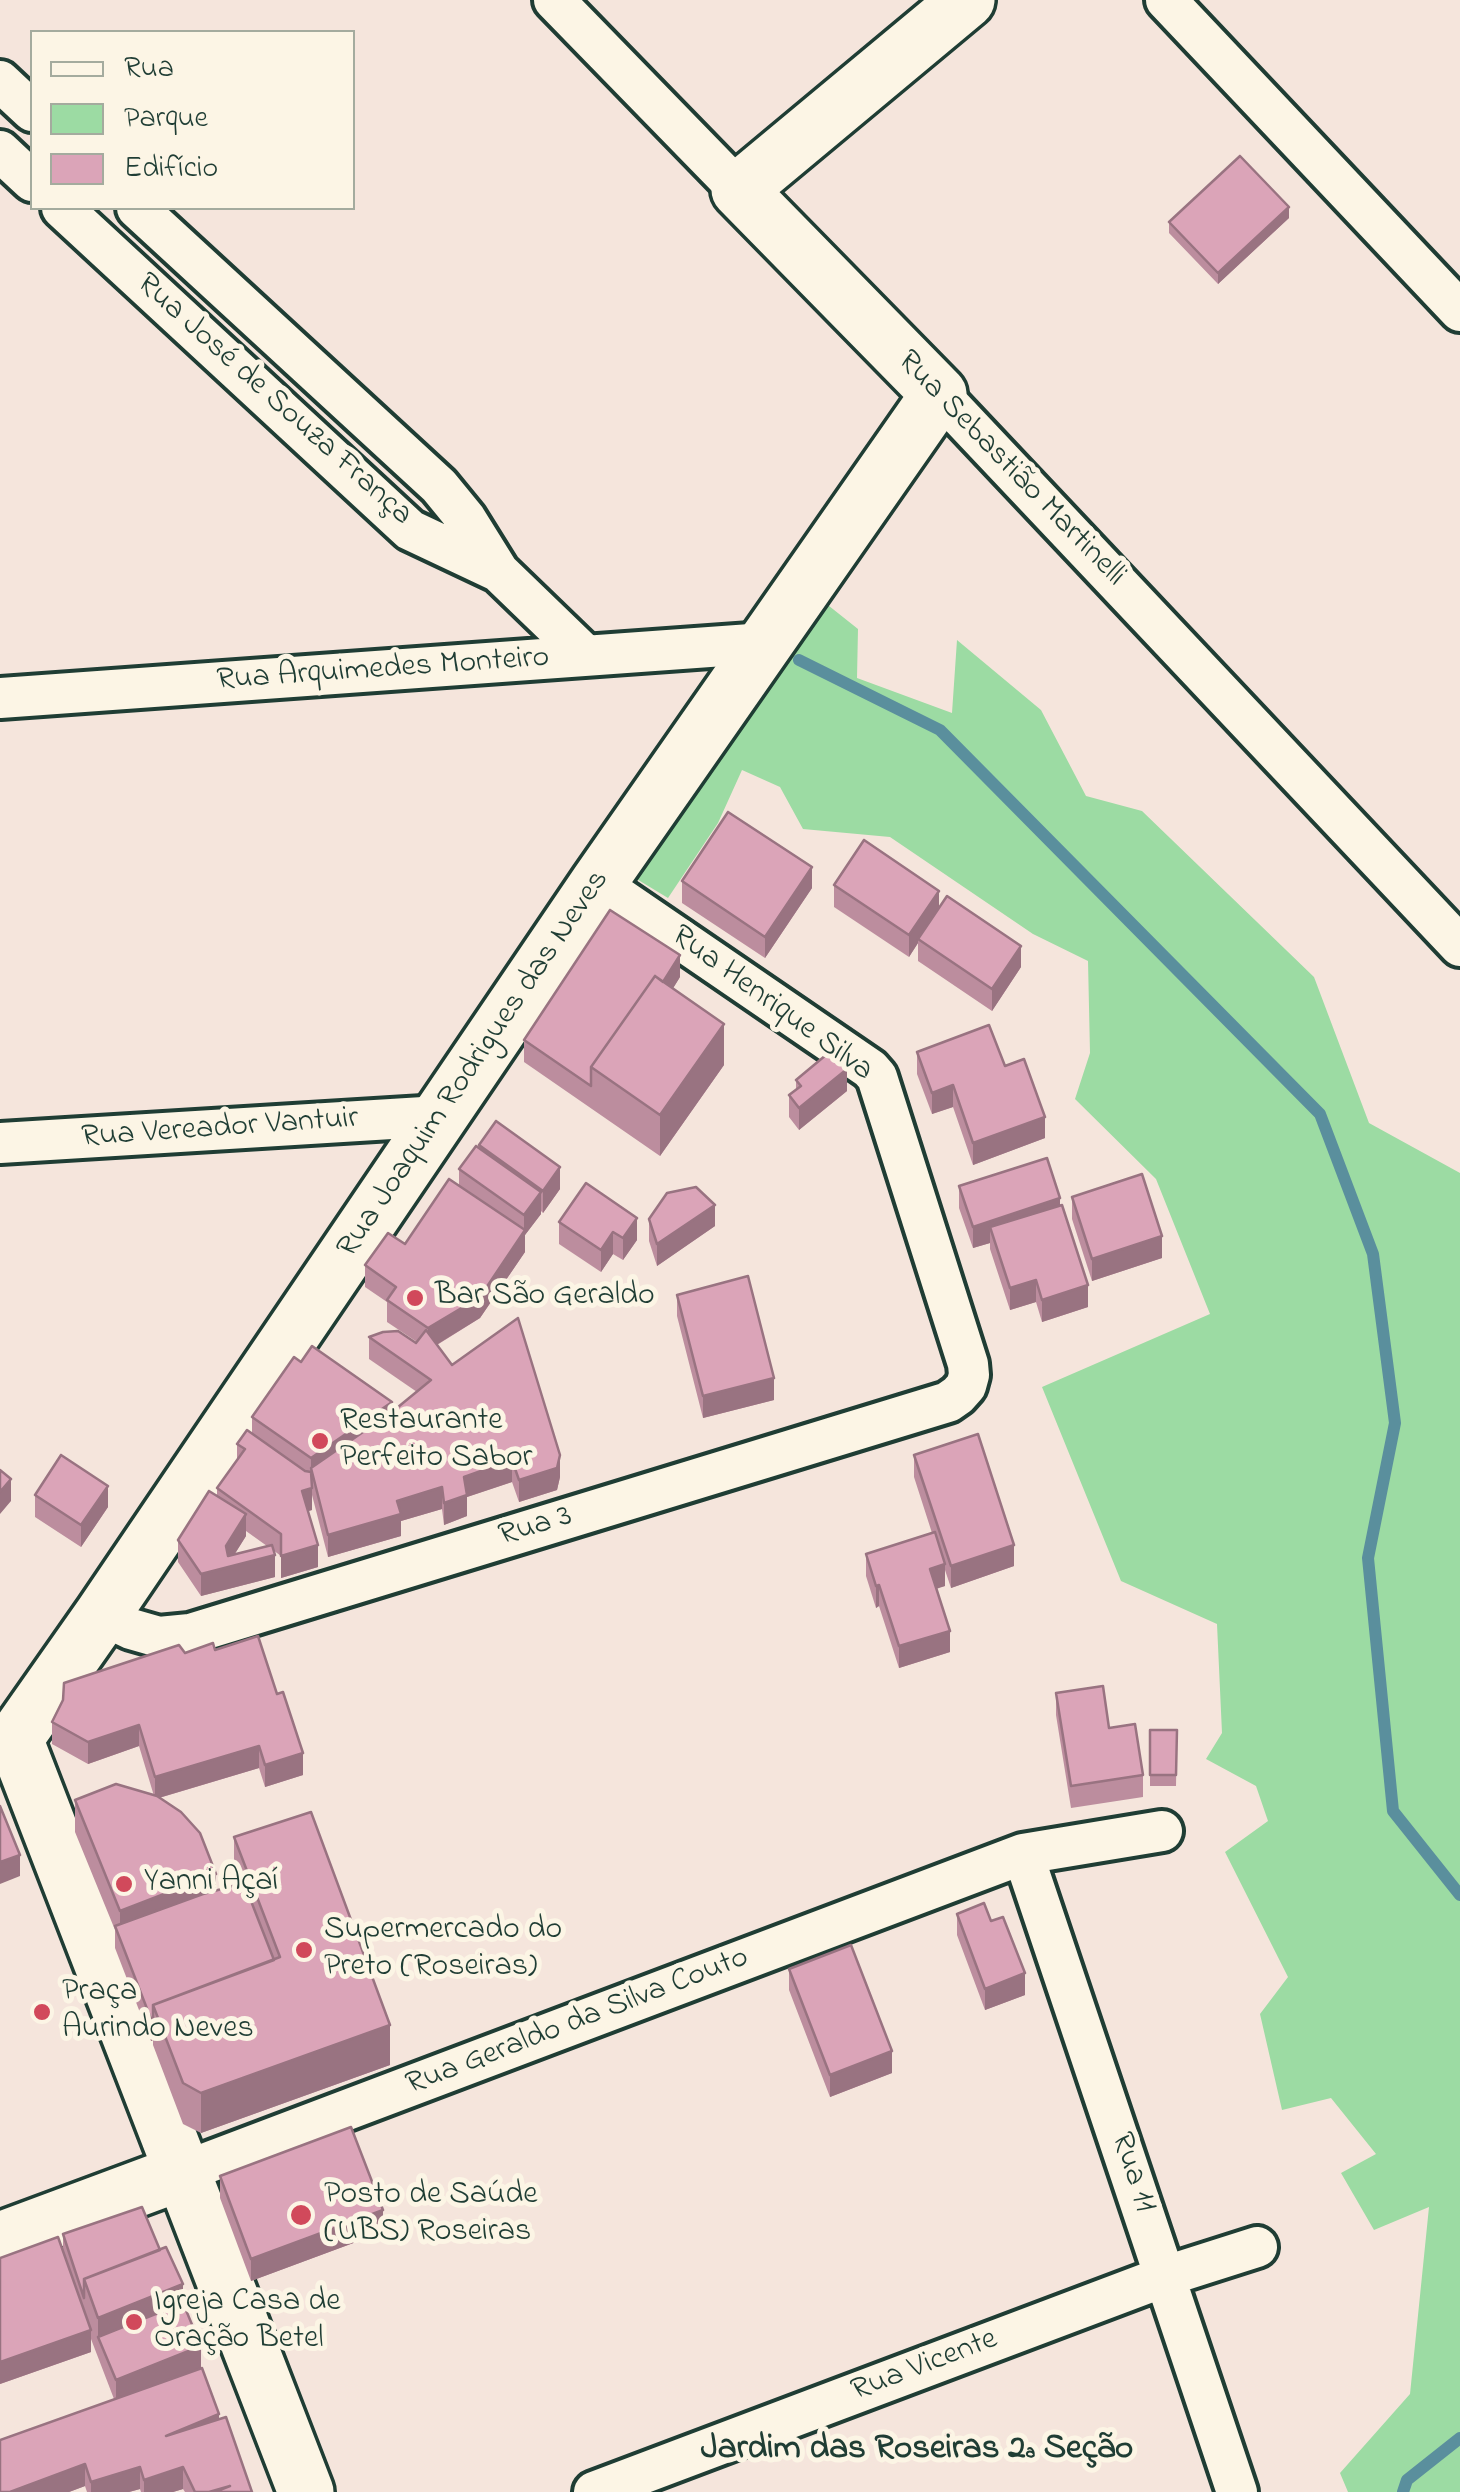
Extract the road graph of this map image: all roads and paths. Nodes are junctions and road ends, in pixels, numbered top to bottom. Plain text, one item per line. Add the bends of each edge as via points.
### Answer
1 (554, 0) edge
2 (967, 0) edge
3 (1166, 0) edge
4 (0, 82) edge
5 (30, 110) edge
6 (0, 150) edge
7 (30, 178) edge
8 (739, 190) junction
9 (64, 210) edge
10 (139, 210) edge
11 (1460, 311) edge
12 (939, 394) junction
13 (500, 572) junction
14 (765, 643) junction
15 (586, 656) junction
16 (0, 698) edge
17 (598, 883) junction
18 (1460, 946) edge
19 (440, 1116) junction
20 (0, 1144) edge
21 (966, 1386) joint
22 (102, 1614) junction
23 (8, 1726) edge
24 (1162, 1831) dead end
25 (1024, 1854) junction
26 (183, 2172) junction
27 (0, 2240) edge
28 (1257, 2247) dead end
29 (1166, 2276) junction
30 (306, 2492) edge
31 (594, 2492) edge
32 (1236, 2492) edge

1 - 8 street, Rua Sebastião Martinelli
2 - 8 street
3 - 11 street
4 - 5 street
6 - 7 street
8 - 12 street, Rua Sebastião Martinelli
9 - 13 street, Rua José de Souza França via 410,530
10 - 13 street, Rua José de Souza França via 439,486
12 - 14 street, Rua Joaquim Rodrigues das Neves
12 - 18 street, Rua Sebastião Martinelli
13 - 15 street, Rua José de Souza França
14 - 15 street, Rua Arquimedes Monteiro
14 - 17 street, Rua Joaquim Rodrigues das Neves
15 - 16 street, Rua Arquimedes Monteiro
17 - 19 street, Rua Joaquim Rodrigues das Neves
17 - 21 street, Rua Henrique Silva via 877,1077 968,1364
19 - 20 street, Rua Vereador Vantuir
19 - 22 street, Rua Joaquim Rodrigues das Neves
21 - 22 street, Rua 3 via 948,1402 190,1634 159,1636
22 - 23 street, Rua Joaquim Rodrigues das Neves
23 - 26 street
24 - 25 street, Rua Geraldo da Silva Couto
25 - 26 street, Rua Geraldo da Silva Couto
25 - 29 street, Rua 11
26 - 27 street, Rua Geraldo da Silva Couto
26 - 30 street
28 - 29 street, Rua Vicente
29 - 31 street, Rua Vicente
29 - 32 street, Rua 11

